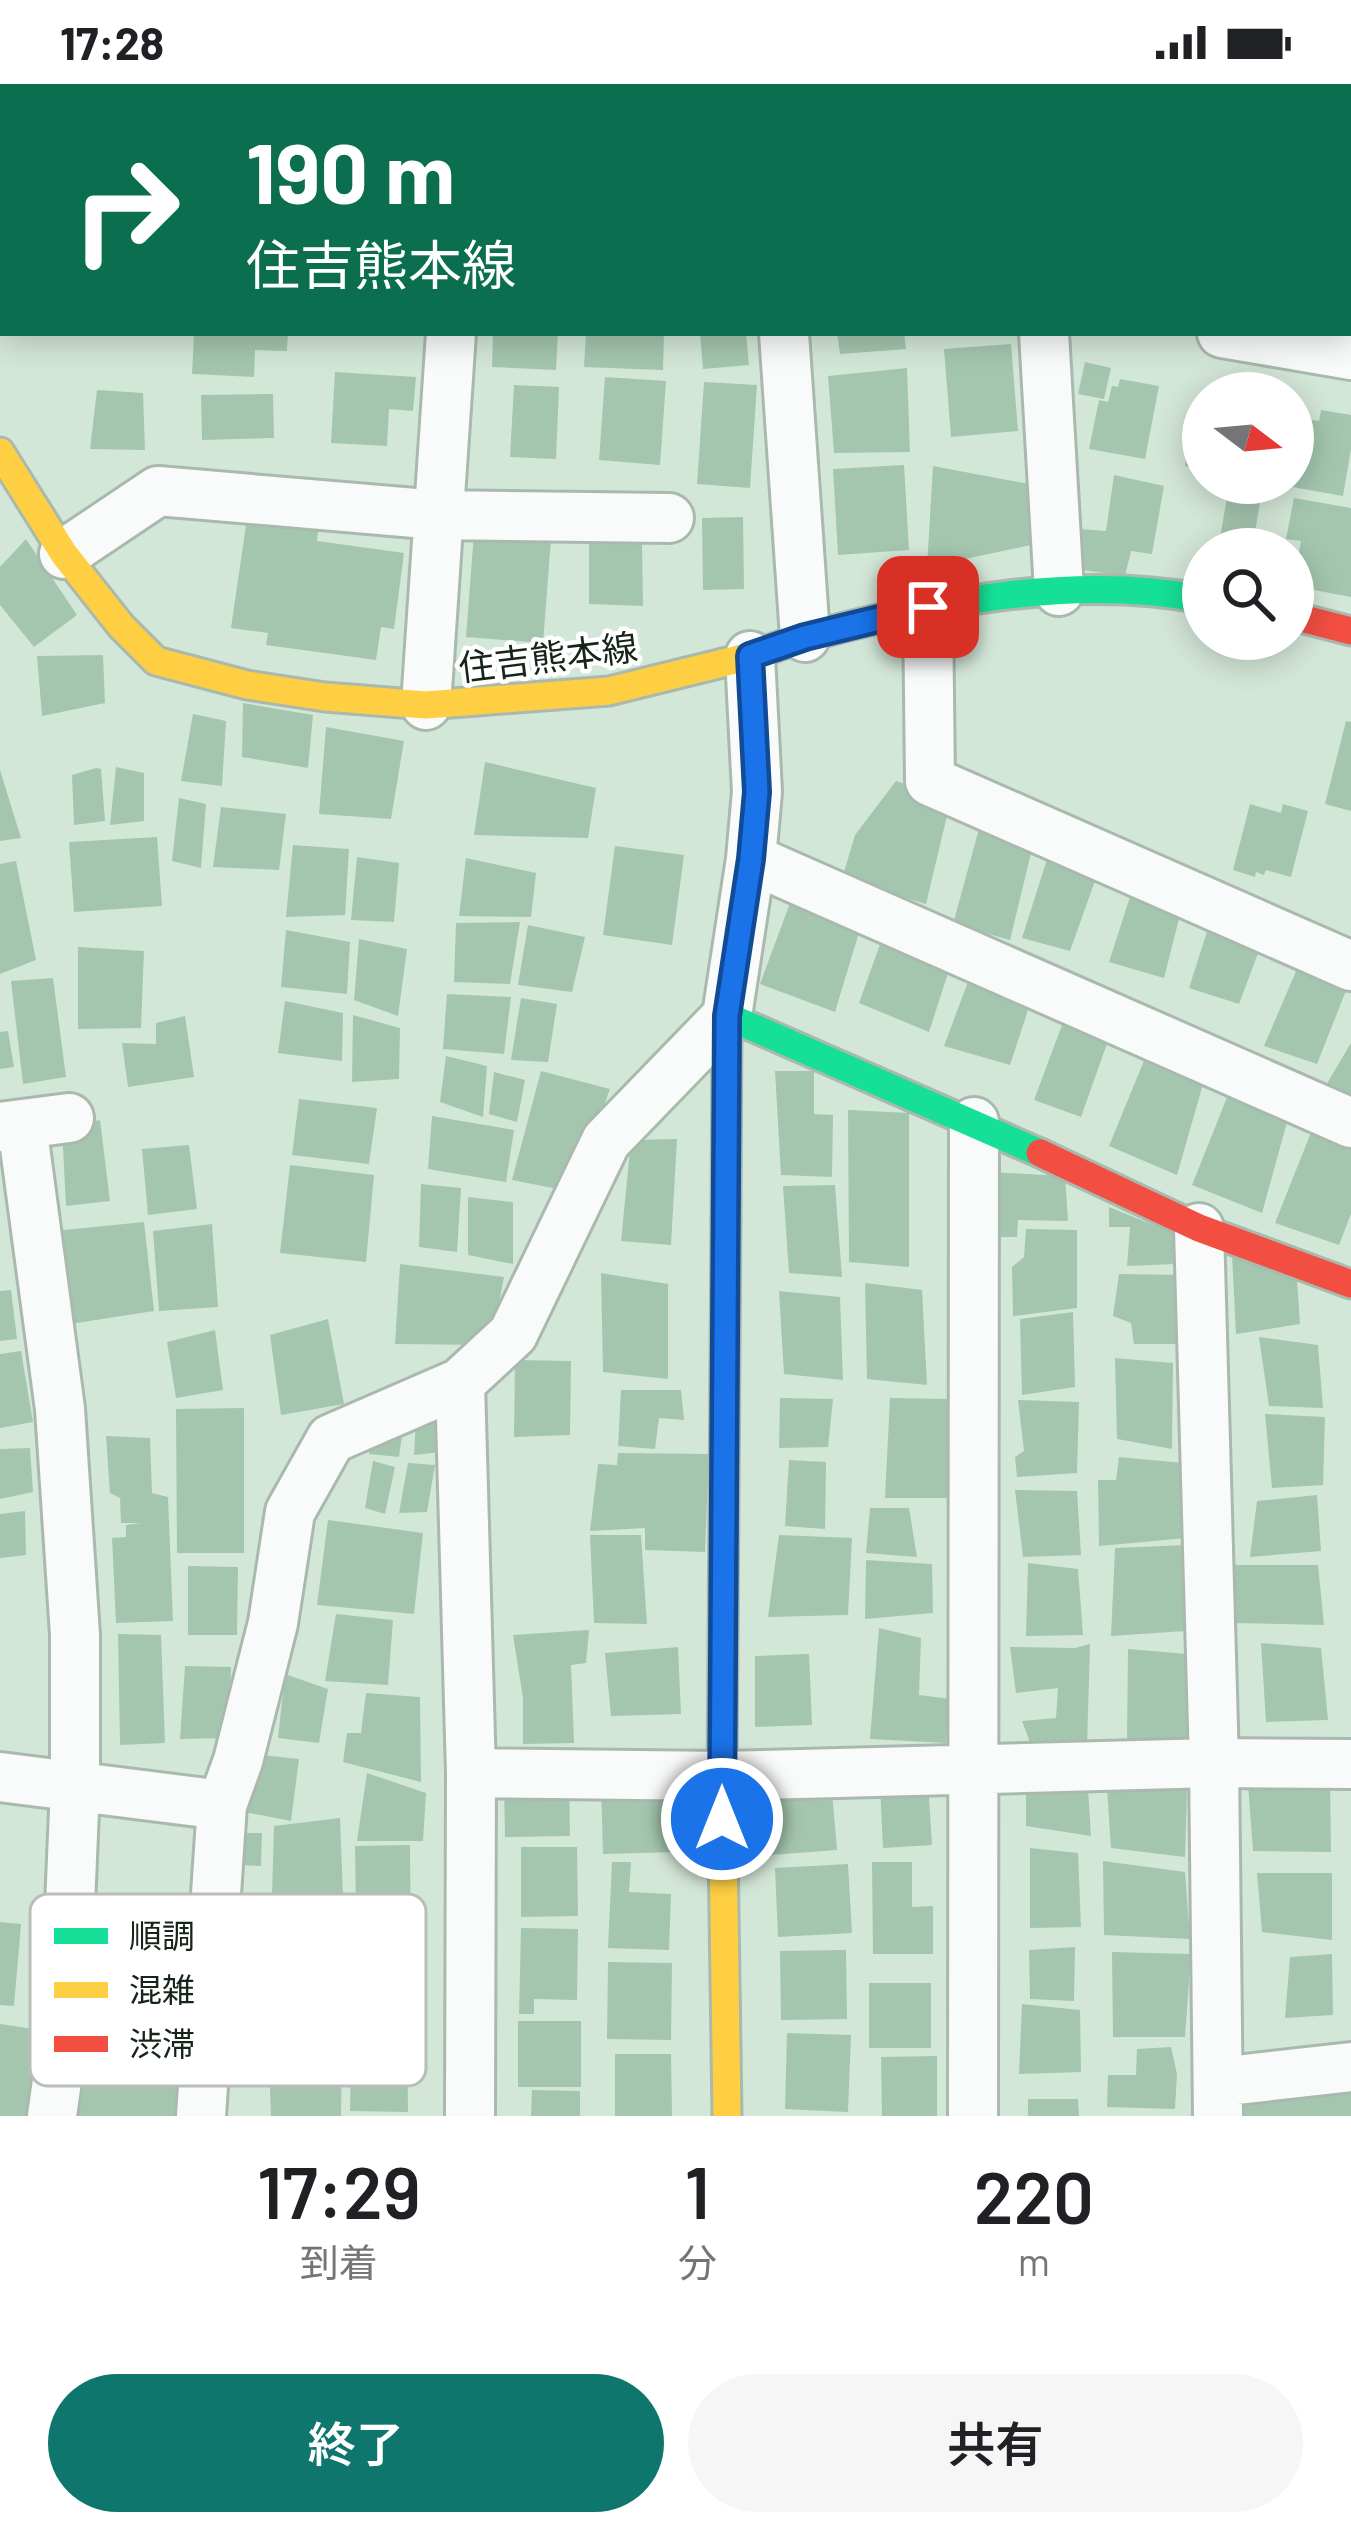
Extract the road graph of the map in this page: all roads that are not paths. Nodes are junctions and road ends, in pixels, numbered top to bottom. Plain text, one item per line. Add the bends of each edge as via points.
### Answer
1 (451, 336) edge
2 (784, 336) edge
3 (1044, 336) edge
4 (1240, 336) edge
5 (1351, 355) edge
6 (0, 452) edge
7 (438, 515) junction
8 (669, 518) dead end
9 (64, 554) junction
10 (1059, 591) junction
11 (1182, 595) edge
12 (928, 607) junction
13 (1314, 621) edge
14 (1351, 631) edge
15 (805, 637) junction
16 (750, 656) junction
17 (426, 705) junction
18 (751, 859) junction
19 (1351, 966) edge
20 (727, 1016) junction
21 (69, 1118) dead end
22 (974, 1122) junction
23 (1351, 1123) edge
24 (11, 1126) edge
25 (1199, 1228) junction
26 (1351, 1284) edge
27 (460, 1383) junction
28 (1214, 1763) junction
29 (1351, 1764) edge
30 (971, 1769) junction
31 (471, 1773) junction
32 (722, 1776) junction
33 (0, 1777) edge
34 (75, 1787) junction
35 (222, 1805) junction
36 (70, 1894) edge
37 (216, 1894) edge
38 (1351, 2067) edge
39 (56, 2086) edge
40 (203, 2086) edge
41 (1218, 2099) edge
42 (52, 2116) edge
43 (201, 2116) edge
44 (470, 2116) edge
45 (727, 2116) edge
46 (973, 2116) edge

1 - 7 street
2 - 15 street
3 - 10 street
4 - 5 street
6 - 9 street, 住吉熊本線
7 - 8 street
7 - 9 street via 158,491
7 - 17 street
9 - 17 street, 住吉熊本線 via 155,661 247,685
10 - 11 street, 住吉熊本線
10 - 12 street, 住吉熊本線
12 - 15 street, 住吉熊本線
12 - 19 street via 930,781
13 - 14 street
15 - 16 street, 住吉熊本線
16 - 17 street, 住吉熊本線 via 609,692
16 - 18 street via 757,792
18 - 20 street
18 - 23 street
20 - 22 street
20 - 27 street via 606,1141 513,1334
20 - 32 street
21 - 24 street
22 - 25 street
22 - 30 street
24 - 34 street via 60,1409
25 - 26 street
25 - 28 street
27 - 31 street
27 - 35 street via 331,1439 310,1476 290,1512 273,1623
28 - 29 street
28 - 30 street
28 - 41 street
30 - 32 street
30 - 46 street
31 - 32 street
31 - 44 street
32 - 45 street
33 - 34 street
34 - 35 street
34 - 36 street
35 - 37 street
38 - 41 street
39 - 42 street
40 - 43 street

